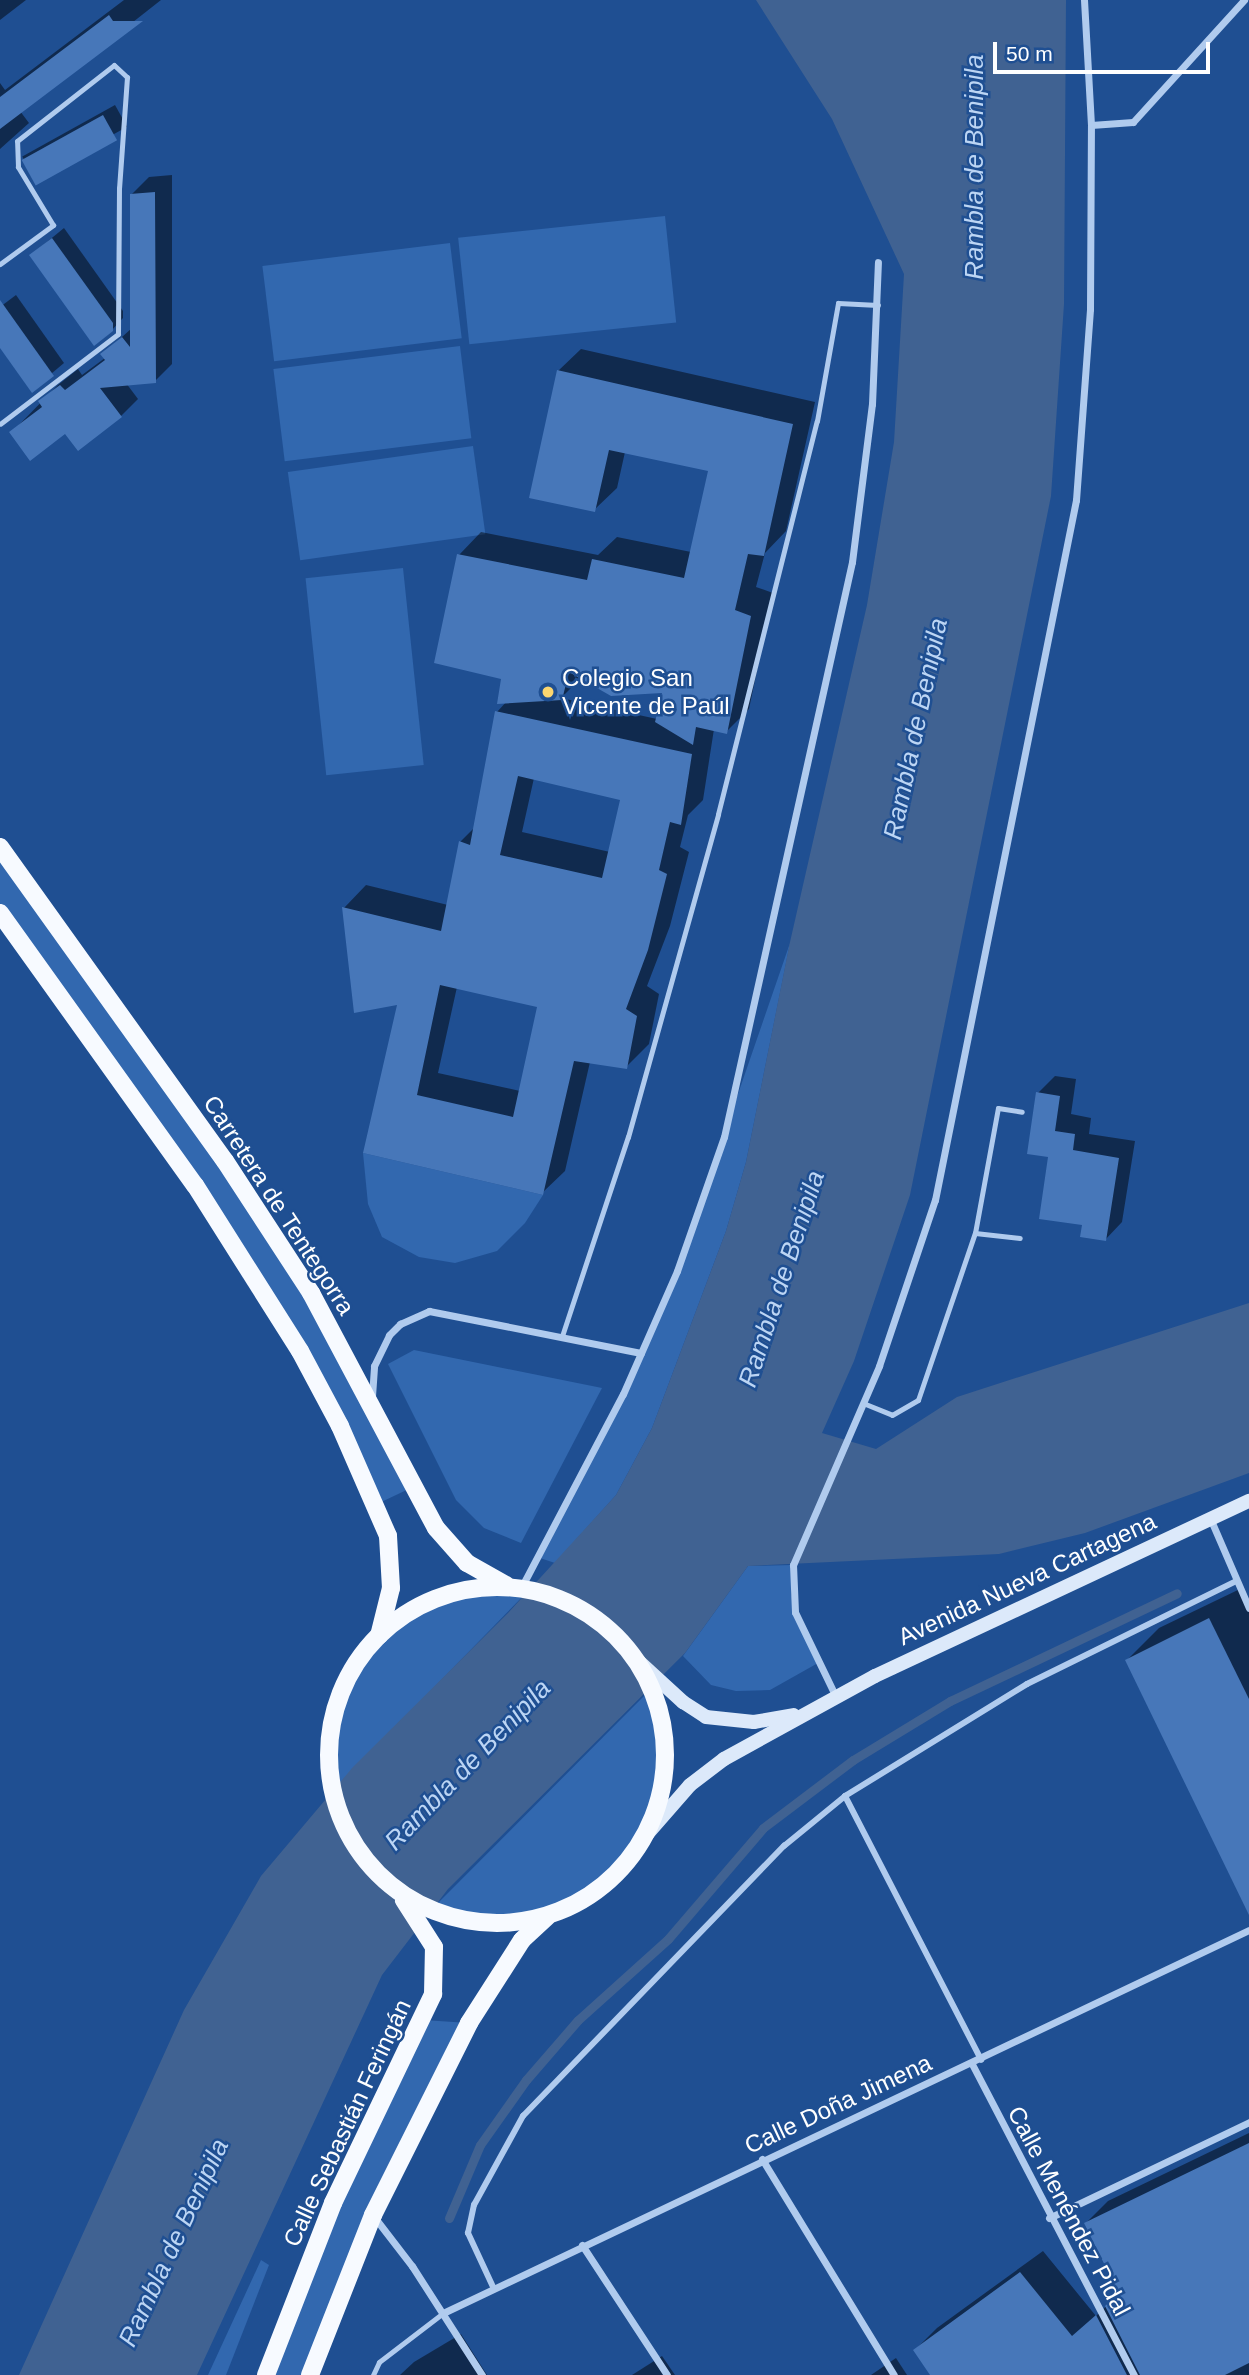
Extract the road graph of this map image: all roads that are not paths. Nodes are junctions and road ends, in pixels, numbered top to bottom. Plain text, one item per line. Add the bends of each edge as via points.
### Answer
1 (1084, 0) edge
2 (1244, 0) edge
3 (1091, 125) junction
4 (878, 262) dead end
5 (0, 264) edge
6 (878, 305) junction
7 (0, 424) edge
8 (0, 847) edge
9 (0, 913) edge
10 (1022, 1112) dead end
11 (975, 1233) junction
12 (1020, 1238) dead end
13 (562, 1336) junction
14 (641, 1353) junction
15 (863, 1403) junction
16 (373, 1404) junction
17 (1249, 1501) edge
18 (1209, 1517) junction
19 (1236, 1581) junction
20 (520, 1588) junction
21 (1249, 1608) edge
22 (378, 1639) junction
23 (656, 1684) junction
24 (831, 1699) junction
25 (845, 1796) junction
26 (636, 1847) junction
27 (553, 1913) junction
28 (426, 1916) junction
29 (1249, 1930) edge
30 (981, 2060) junction
31 (972, 2064) junction
32 (1249, 2122) edge
33 (762, 2159) junction
34 (373, 2215) junction
35 (1049, 2218) junction
36 (582, 2245) junction
37 (494, 2288) junction
38 (443, 2313) junction
39 (266, 2375) edge
40 (310, 2375) edge
41 (373, 2375) edge
42 (482, 2375) edge
43 (667, 2375) edge
44 (894, 2375) edge
45 (1134, 2375) edge

1 - 3 street
2 - 3 street via 1133,122
3 - 15 street via 1090,309 1076,500 935,1200
4 - 6 street
5 - 7 lane via 53,225 18,167 17,141 114,65 127,77 119,188 118,334
6 - 13 lane via 838,303 817,421 718,814 628,1137
6 - 14 street via 872,404 852,562 766,957 724,1137 677,1271
8 - 16 main road, Carretera de Tentegorra via 225,1161 310,1293
9 - 22 main road via 195,1185 300,1351 340,1426 388,1536 391,1588
10 - 11 lane via 998,1108
11 - 12 lane
11 - 15 lane via 918,1400 891,1415
13 - 14 street
13 - 16 street via 444,1312 416,1315 400,1324 380,1348 372,1381
14 - 20 street
15 - 24 street via 793,1564 795,1612
16 - 20 main road, Carretera de Tentegorra via 436,1528 467,1563
17 - 18 main road, Avenida Nueva Cartagena
18 - 19 street
18 - 24 main road, Avenida Nueva Cartagena
19 - 21 street
19 - 25 street via 1027,1684
20 - 22 main road via 447,1595 410,1613
20 - 23 main road, Carretera de Tentegorra via 590,1614
22 - 28 main road, Calle Sebastián Feringán via 353,1670 334,1712 332,1792 360,1857
23 - 24 main road, Avenida Nueva Cartagena via 697,1713 717,1720 769,1721
23 - 26 main road, Carretera de Tentegorra via 665,1761 659,1797
24 - 26 main road, Avenida Nueva Cartagena via 710,1768
25 - 30 street
25 - 37 street via 784,1846 523,2116 492,2166 474,2205 468,2233
26 - 27 main road, Carretera de Tentegorra via 600,1885
27 - 28 main road via 503,1924
27 - 34 main road via 522,1940 469,2023
28 - 39 main road, Calle Sebastián Feringán via 437,1965 429,2006 337,2193
29 - 30 street, Calle Doña Jimena
30 - 31 street, Calle Doña Jimena
31 - 33 street, Calle Doña Jimena
31 - 35 street, Calle Menéndez Pidal
32 - 35 street
33 - 36 street, Calle Doña Jimena
33 - 44 street
34 - 38 street
34 - 40 main road
35 - 45 street, Calle Menéndez Pidal
36 - 37 street, Calle Doña Jimena
36 - 43 street
37 - 38 street, Calle Doña Jimena
38 - 41 lane via 379,2362
38 - 42 street

